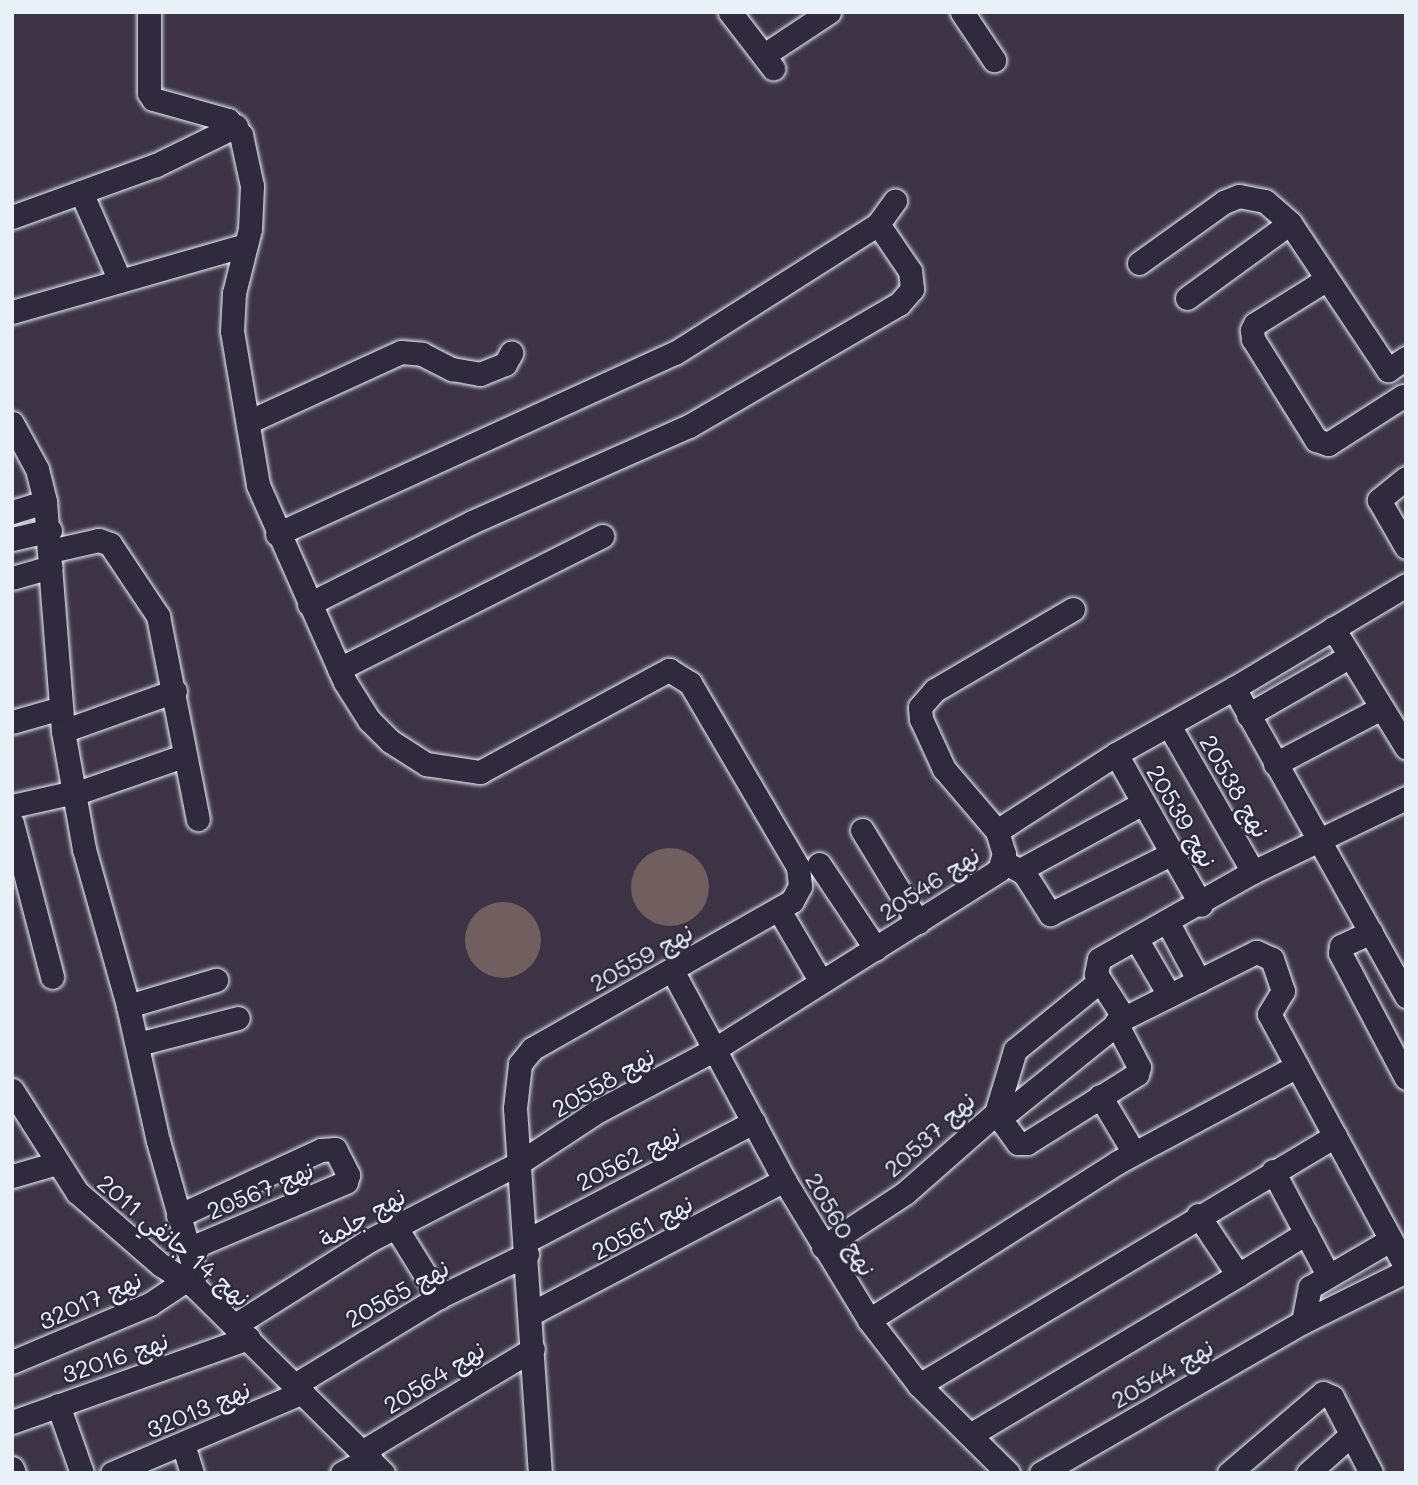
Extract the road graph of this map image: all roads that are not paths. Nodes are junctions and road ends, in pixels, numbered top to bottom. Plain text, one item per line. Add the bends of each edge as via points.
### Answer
1 (149, 12) edge
2 (730, 12) edge
3 (829, 12) edge
4 (962, 12) edge
5 (994, 60) dead end
6 (236, 127) junction
7 (81, 192) junction
8 (895, 201) dead end
9 (12, 218) edge
10 (878, 223) junction
11 (1290, 223) junction
12 (245, 244) junction
13 (1139, 263) dead end
14 (1327, 279) junction
15 (120, 281) junction
16 (1187, 298) dead end
17 (12, 312) edge
18 (511, 353) dead end
19 (1401, 384) edge
20 (248, 422) junction
21 (12, 423) edge
22 (1406, 478) edge
23 (45, 502) junction
24 (12, 512) edge
25 (277, 534) junction
26 (602, 536) dead end
27 (12, 539) edge
28 (1406, 547) edge
29 (50, 549) junction
30 (12, 578) edge
31 (1406, 585) edge
32 (309, 604) junction
33 (1073, 609) dead end
34 (1333, 628) junction
35 (1350, 656) junction
36 (339, 669) junction
37 (1234, 688) junction
38 (175, 691) junction
39 (61, 708) junction
40 (1381, 708) junction
41 (1248, 715) junction
42 (12, 722) edge
43 (1170, 727) junction
44 (63, 731) junction
45 (1406, 747) edge
46 (1116, 754) junction
47 (183, 756) junction
48 (1275, 764) junction
49 (74, 793) junction
50 (1406, 798) edge
51 (1143, 803) junction
52 (12, 806) edge
53 (198, 818) dead end
54 (12, 823) edge
55 (862, 830) dead end
56 (997, 831) junction
57 (1319, 841) junction
58 (1171, 854) junction
59 (819, 864) dead end
60 (1012, 866) junction
61 (1253, 872) junction
62 (1205, 901) junction
63 (785, 905) junction
64 (918, 922) junction
65 (1168, 923) junction
66 (1371, 932) junction
67 (1137, 940) junction
68 (876, 949) junction
69 (672, 970) junction
70 (52, 977) dead end
71 (216, 980) dead end
72 (1100, 981) junction
73 (1199, 981) junction
74 (821, 982) junction
75 (1169, 995) junction
76 (1406, 996) edge
77 (128, 1006) junction
78 (238, 1018) dead end
79 (1120, 1020) junction
80 (138, 1044) junction
81 (715, 1049) junction
82 (1297, 1066) junction
83 (1406, 1078) edge
84 (1100, 1096) junction
85 (16, 1101) edge
86 (998, 1116) junction
87 (754, 1122) junction
88 (1335, 1136) junction
89 (1134, 1153) junction
90 (57, 1163) junction
91 (519, 1163) junction
92 (1273, 1171) junction
93 (12, 1176) edge
94 (780, 1183) junction
95 (1198, 1215) junction
96 (178, 1216) junction
97 (395, 1226) junction
98 (1306, 1233) junction
99 (1390, 1240) junction
100 (526, 1247) junction
101 (823, 1247) junction
102 (188, 1249) junction
103 (1406, 1270) edge
104 (1238, 1275) junction
105 (1328, 1275) junction
106 (190, 1283) junction
107 (439, 1297) junction
108 (532, 1313) junction
109 (1303, 1319) junction
110 (869, 1320) junction
111 (239, 1335) junction
112 (533, 1349) junction
113 (12, 1362) edge
114 (919, 1384) junction
115 (299, 1388) junction
116 (58, 1405) junction
117 (12, 1422) edge
118 (1351, 1435) junction
119 (970, 1436) junction
120 (183, 1444) junction
121 (372, 1461) edge
122 (82, 1473) edge
123 (112, 1473) edge
124 (192, 1473) edge
125 (342, 1473) edge
126 (540, 1473) edge
127 (1008, 1473) edge
128 (1041, 1473) edge
129 (1229, 1473) edge
130 (1308, 1473) edge
131 (1371, 1473) edge

1 - 6 street via 149,93 153,99 164,106 228,120
2 - 3 street via 768,62
4 - 5 street
6 - 7 street
6 - 12 street via 252,186
7 - 9 street
7 - 15 street
8 - 10 street
10 - 25 street via 675,353
10 - 32 street via 910,271 912,289 899,304 689,426 472,522
11 - 13 street via 1265,201 1239,196
11 - 14 street
11 - 16 street
12 - 15 street
12 - 20 street via 234,293 232,331
14 - 19 street
14 - 19 street via 1252,330 1253,340 1316,440 1328,443
15 - 17 street
18 - 20 street via 505,364 480,374 452,369 422,354 401,352
20 - 25 street via 258,485
21 - 23 street via 37,469
22 - 28 street via 1379,500
23 - 24 street
23 - 29 street
25 - 32 street
26 - 36 street
27 - 29 street
29 - 30 street
29 - 38 street via 99,540 114,548 161,622
29 - 39 street
31 - 34 street
32 - 36 street
33 - 56 street, نهج 20546 via 934,690 920,707 944,769
34 - 35 street
34 - 37 street
35 - 40 street
35 - 41 street
36 - 63 street via 369,720 390,741 426,764 480,772 657,675 669,670 681,674 799,867 800,886
37 - 41 street
37 - 43 street
38 - 44 street
38 - 47 street
39 - 42 street
39 - 44 street
40 - 45 street
40 - 48 street
41 - 48 street
43 - 46 street
43 - 61 street, نهج 20538
44 - 49 street
46 - 51 street, نهج 20539
46 - 56 street
47 - 49 street
47 - 53 street
48 - 57 street
49 - 52 street
49 - 77 street via 96,898
50 - 57 street
51 - 58 street, نهج 20539
51 - 60 street
54 - 70 street
55 - 64 street
56 - 60 street, نهج 20546
57 - 61 street
57 - 66 street
58 - 60 street via 1050,914
58 - 62 street, نهج 20539
59 - 68 street
60 - 64 street, نهج 20546
61 - 62 street
62 - 65 street
63 - 69 street, نهج 20559
63 - 74 street
64 - 68 street, نهج 20546
65 - 67 street
65 - 73 street
66 - 76 street
66 - 83 street via 1341,946 1342,960
67 - 72 street via 1099,959 1095,970
67 - 75 street
68 - 74 street, نهج 20546
69 - 81 street, نهج 20560
69 - 91 street, نهج 20559 via 532,1049 520,1064 515,1108
71 - 77 street
72 - 79 street
72 - 86 street, نهج 20537 via 1015,1050
73 - 75 street
73 - 82 street via 1256,952 1268,956 1283,991 1269,1014
74 - 81 street, نهج 20546
75 - 79 street
77 - 80 street
78 - 80 street
79 - 84 street via 1139,1069
79 - 86 street
80 - 96 street
81 - 87 street, نهج 20560
81 - 91 street, نهج 20558 via 598,1111
82 - 88 street
82 - 89 street
84 - 86 street via 1024,1144 1018,1143
84 - 89 street
85 - 90 street, نهج 14 جانفي 2011
86 - 101 street, نهج 20537 via 905,1193
87 - 94 street, نهج 20560
87 - 100 street, نهج 20562
88 - 92 street
88 - 99 street
89 - 110 street
90 - 93 street
90 - 106 street, نهج 14 جانفي 2011 via 94,1209
91 - 97 street, نهج جلمة
91 - 100 street
92 - 95 street
92 - 98 street
94 - 101 street, نهج 20560
94 - 108 street, نهج 20561
95 - 104 street
95 - 114 street
96 - 102 street
96 - 102 street, نهج 20567 via 321,1150 335,1149 348,1175 346,1182
97 - 107 street
97 - 111 street, نهج جلمة
98 - 104 street
98 - 105 street
99 - 103 street
99 - 105 street
100 - 107 street, نهج 20565
100 - 108 street
101 - 110 street, نهج 20560
102 - 106 street
103 - 109 street, نهج 20544
104 - 119 street
105 - 109 street via 1307,1290
106 - 111 street, نهج 14 جانفي 2011
106 - 113 street, نهج 32017
107 - 115 street, نهج 20565
108 - 112 street
109 - 128 street, نهج 20544
110 - 114 street, نهج 20560
111 - 115 street, نهج 14 جانفي 2011
111 - 116 street, نهج 32016
112 - 121 street, نهج 20564
112 - 126 street
114 - 119 street, نهج 20560
115 - 120 street, نهج 32013
115 - 121 street, نهج 14 جانفي 2011
116 - 117 street, نهج 32016
116 - 122 street
118 - 129 street via 1332,1397 1323,1393
118 - 130 street
118 - 131 street
119 - 127 street, نهج 20560
120 - 123 street, نهج 32013
120 - 124 street
121 - 125 street, نهج 20564

